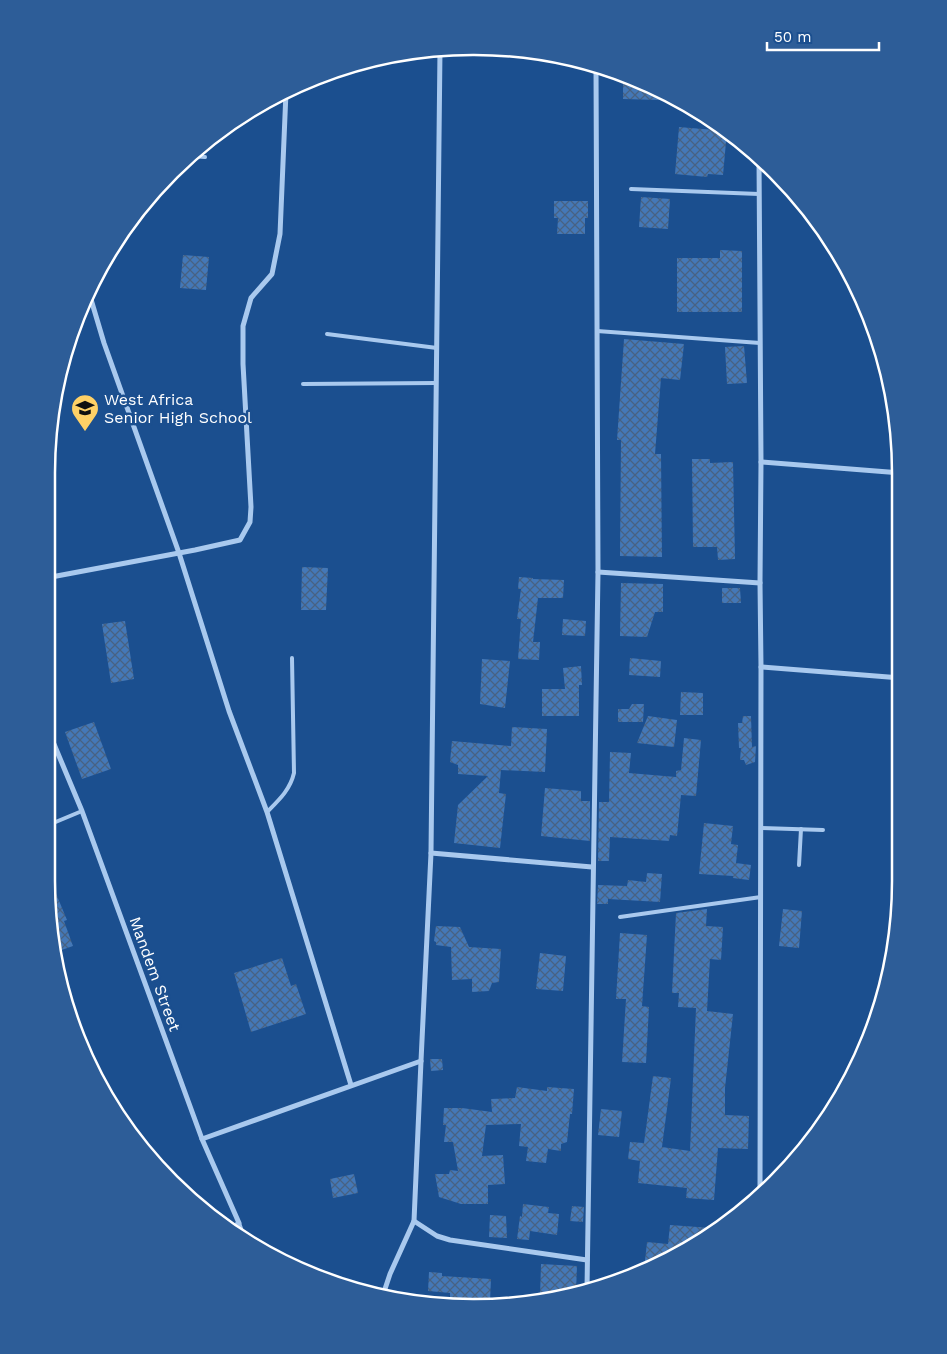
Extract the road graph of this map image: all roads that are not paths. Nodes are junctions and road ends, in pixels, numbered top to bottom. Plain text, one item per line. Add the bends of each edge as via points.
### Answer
1 (440, 57) edge
2 (596, 73) edge
3 (286, 99) edge
4 (201, 157) edge
5 (205, 157) dead end
6 (759, 168) edge
7 (632, 189) dead end
8 (759, 194) junction
9 (92, 302) edge
10 (597, 331) junction
11 (327, 334) dead end
12 (760, 343) junction
13 (437, 348) junction
14 (436, 383) junction
15 (302, 384) dead end
16 (761, 462) junction
17 (892, 472) edge
18 (179, 553) junction
19 (598, 572) junction
20 (55, 576) edge
21 (760, 583) junction
22 (292, 658) dead end
23 (762, 667) junction
24 (892, 677) edge
25 (55, 746) edge
26 (82, 811) junction
27 (267, 812) junction
28 (55, 822) edge
29 (761, 828) junction
30 (801, 829) junction
31 (823, 830) dead end
32 (431, 853) junction
33 (799, 865) dead end
34 (592, 867) junction
35 (761, 897) junction
36 (620, 917) dead end
37 (421, 1061) junction
38 (351, 1085) junction
39 (202, 1139) junction
40 (760, 1185) edge
41 (414, 1221) junction
42 (239, 1224) joint
43 (240, 1228) edge
44 (587, 1260) junction
45 (586, 1284) edge
46 (385, 1289) edge

1 - 13 street
2 - 10 street
3 - 18 street via 280,234 272,274 250,298 243,326 250,522 240,540
4 - 5 lane
6 - 8 street
7 - 8 lane
8 - 12 street
9 - 18 street
10 - 12 lane
10 - 19 street
11 - 13 lane
12 - 16 street
13 - 14 street
14 - 15 lane
14 - 32 street
16 - 17 street
16 - 21 street
18 - 20 street
18 - 27 street via 229,710
19 - 21 street
19 - 34 street
21 - 23 street
22 - 27 lane via 294,774 288,790
23 - 24 street
23 - 29 street
25 - 26 street, Mandem Street
26 - 28 lane
26 - 39 street, Mandem Street
27 - 38 street
29 - 30 lane
29 - 35 street
30 - 31 lane
30 - 33 lane
32 - 34 street
32 - 37 street
34 - 44 street
35 - 36 lane
35 - 40 street
37 - 38 street
37 - 41 street
38 - 39 street
39 - 42 street, Mandem Street
41 - 44 street via 437,1236 450,1240
41 - 46 street
42 - 43 lane
44 - 45 street

